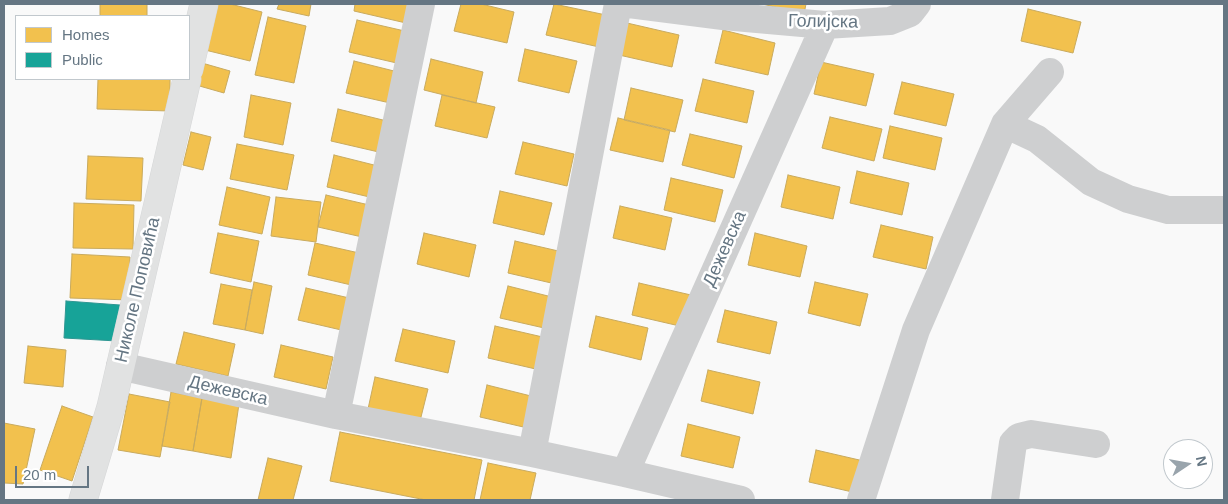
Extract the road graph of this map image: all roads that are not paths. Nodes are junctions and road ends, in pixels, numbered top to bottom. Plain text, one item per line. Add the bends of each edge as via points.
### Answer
1 (204, 4) edge
2 (421, 4) edge
3 (618, 4) edge
4 (629, 4) edge
5 (917, 4) edge
6 (725, 10) edge
7 (825, 25) junction
8 (190, 65) edge
9 (1050, 72) dead end
10 (187, 80) edge
11 (1005, 124) junction
12 (1224, 210) edge
13 (120, 366) junction
14 (336, 415) junction
15 (1096, 444) dead end
16 (532, 453) junction
17 (625, 473) junction
18 (82, 500) edge
19 (741, 500) edge
20 (861, 500) edge
21 (1004, 500) edge

1 - 8 main road
2 - 14 street
3 - 16 street
4 - 6 street, Голијска
5 - 7 street, Голијска via 910,13 890,21
6 - 7 street, Голијска
7 - 17 street, Дежевска
9 - 11 street
10 - 13 main road, Николе Поповића
11 - 12 street via 1037,139 1091,182 1128,199 1168,210
11 - 20 street via 916,330
13 - 14 street, Дежевска
13 - 18 main road, Николе Поповића via 111,407
14 - 16 street, Дежевска
15 - 21 street via 1031,434 1019,437 1013,443
16 - 17 street, Дежевска
17 - 19 street, Дежевска

